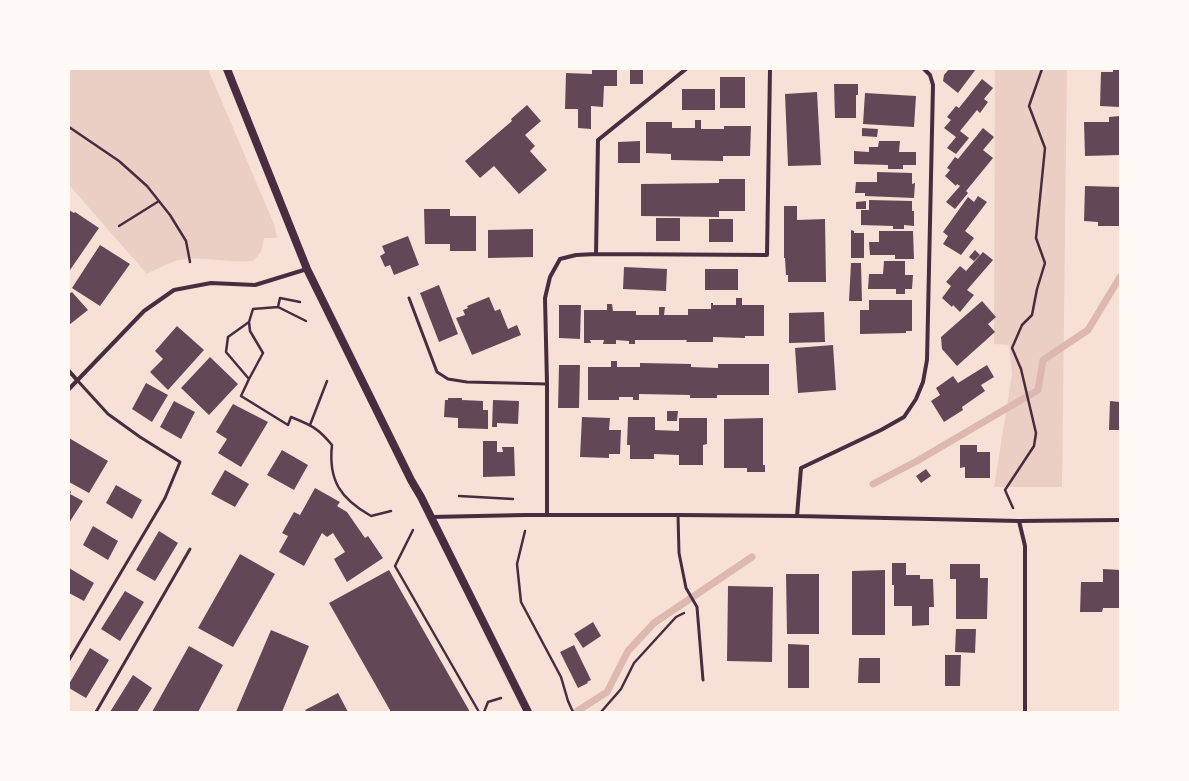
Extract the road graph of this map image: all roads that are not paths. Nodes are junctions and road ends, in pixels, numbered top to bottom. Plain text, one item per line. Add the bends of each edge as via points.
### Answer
1 (227, 69) edge
2 (686, 69) edge
3 (770, 69) edge
4 (924, 69) edge
5 (596, 254) junction
6 (307, 269) junction
7 (409, 298) dead end
8 (69, 371) edge
9 (77, 380) junction
10 (547, 384) junction
11 (69, 389) edge
12 (547, 515) junction
13 (678, 515) junction
14 (797, 516) junction
15 (431, 517) junction
16 (1120, 520) edge
17 (1019, 521) junction
18 (190, 549) dead end
19 (69, 660) edge
20 (703, 680) dead end
21 (527, 711) edge
22 (96, 712) edge
23 (1025, 712) edge

1 - 6 main road
2 - 5 street via 598,140
3 - 5 street via 767,255
4 - 14 street via 930,75 933,85 927,360 923,382 916,400 904,417 801,468
5 - 10 street via 560,259 550,276 545,298
6 - 9 street via 255,285 211,283 174,290 144,311
6 - 15 main road
7 - 10 lane via 437,372 448,380
8 - 9 street
9 - 11 street
9 - 19 lane via 108,414 140,438 180,462 164,498
10 - 12 street
12 - 13 street
12 - 15 street
13 - 14 street
13 - 20 lane via 680,552 686,588 697,606
14 - 17 street
15 - 21 main road
16 - 17 street
17 - 23 street via 1025,546
18 - 22 lane

